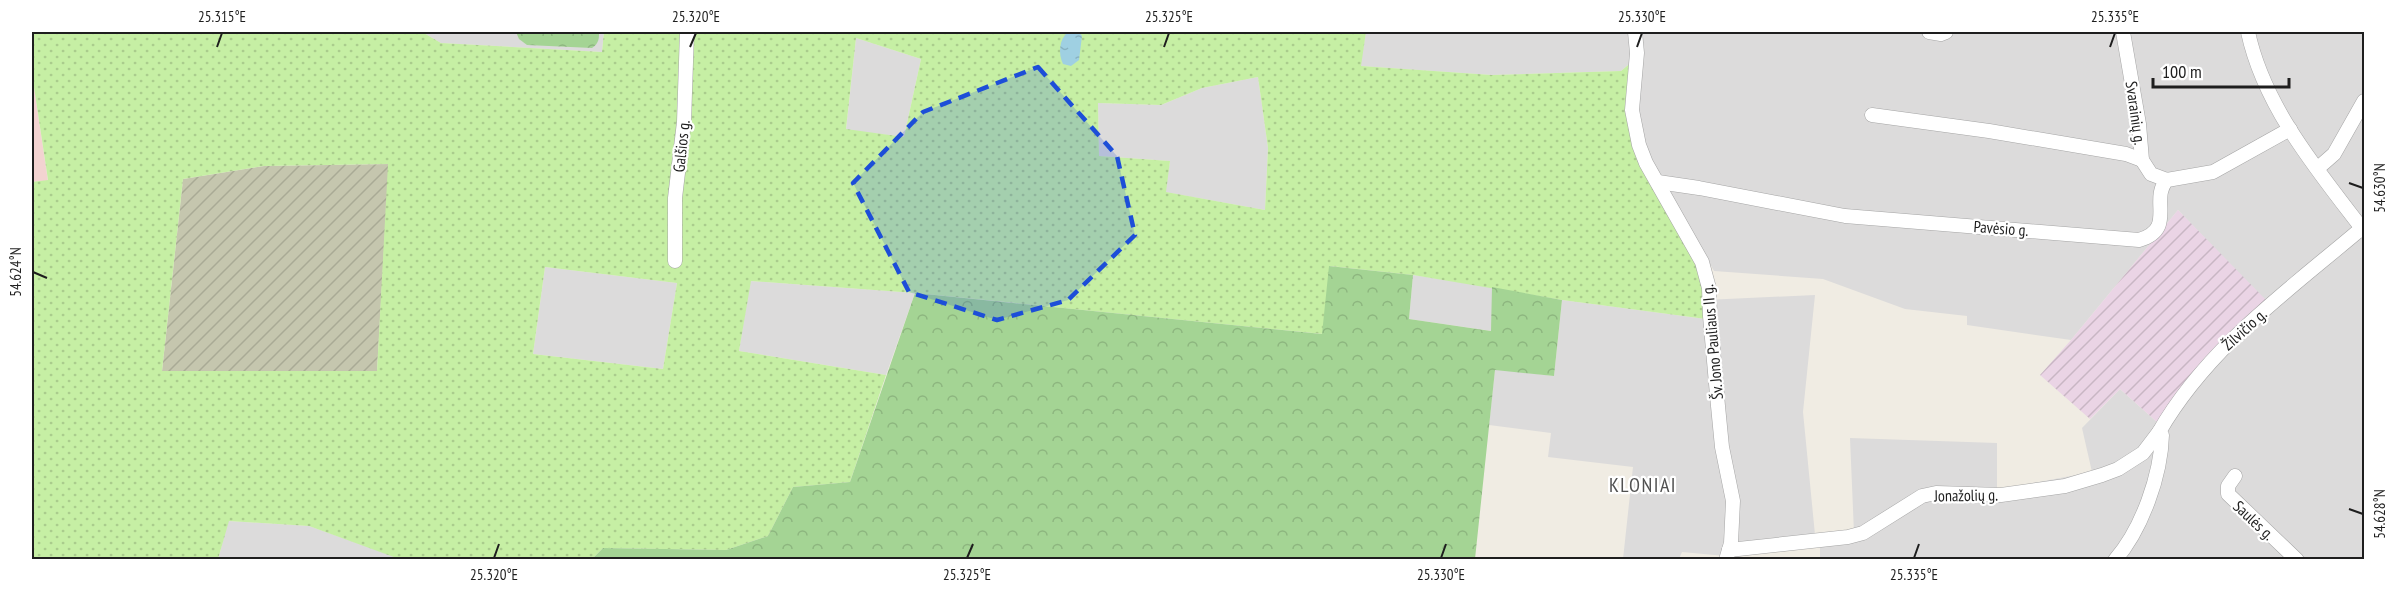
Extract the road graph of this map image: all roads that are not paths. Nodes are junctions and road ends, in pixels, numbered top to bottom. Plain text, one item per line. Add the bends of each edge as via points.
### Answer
1 (687, 32) edge
2 (1635, 32) edge
3 (1929, 32) edge
4 (1946, 32) edge
5 (2123, 32) edge
6 (2248, 32) edge
7 (2364, 101) edge
8 (1872, 115) dead end
9 (2290, 129) junction
10 (2142, 160) junction
11 (2318, 168) junction
12 (2167, 180) junction
13 (1658, 182) junction
14 (2363, 230) edge
15 (675, 261) dead end
16 (2159, 432) junction
17 (2235, 476) dead end
18 (1728, 555) edge
19 (2115, 560) edge
20 (2296, 560) edge

1 - 15 street, Galšios g. via 684,122 675,198
2 - 13 street, Šv. Jono Pauliaus II g. via 1632,110 1646,163
3 - 4 street
5 - 10 street, Svarainių g.
6 - 9 street via 2265,82
7 - 11 street via 2334,154
8 - 10 street via 1989,131
9 - 11 street
9 - 12 street via 2213,172
10 - 12 street, Svarainių g. via 2151,174
11 - 14 street
12 - 13 street, Pavėsio g. via 2162,189 2162,213 2157,228 2150,237 2139,240 1845,216
13 - 18 street, Šv. Jono Pauliaus II g. via 1702,262 1709,288 1722,447 1733,501
14 - 16 street, Žilvičio g. via 2236,334 2183,394
16 - 18 street, Jonažolių g. via 2143,453 2118,469 2065,486 2001,495 1936,493 1922,496 1863,533
16 - 19 street via 2162,435 2158,471 2128,541
17 - 20 street, Saulės g. via 2228,494

